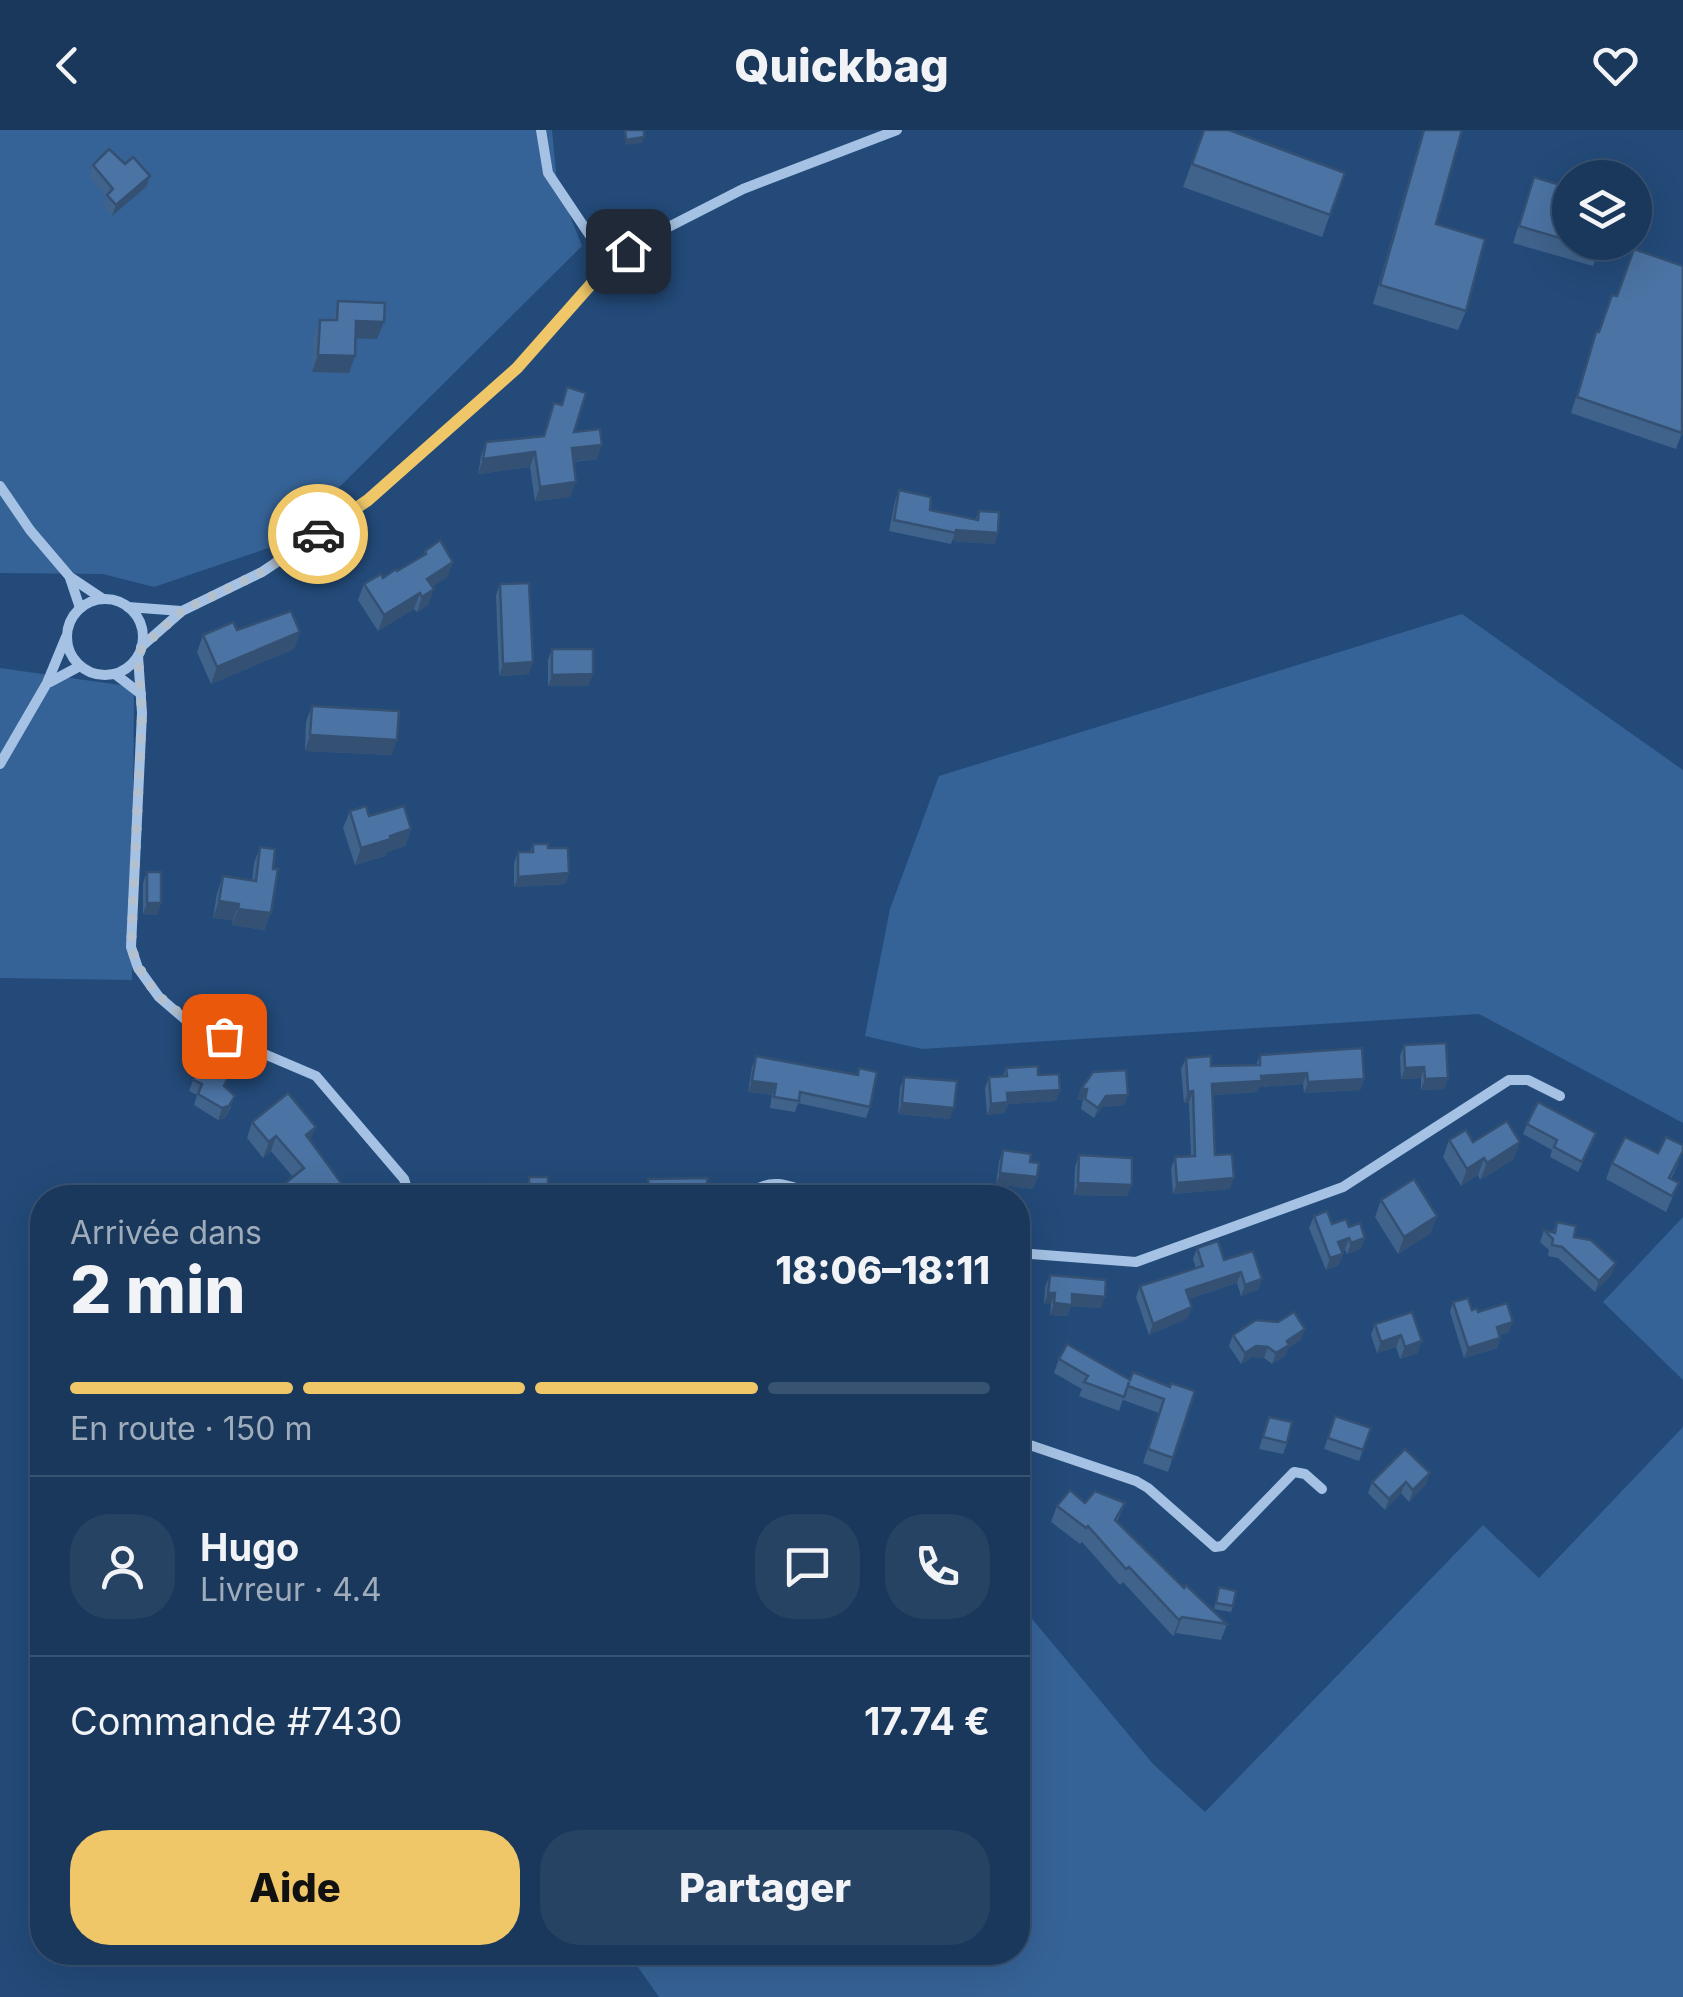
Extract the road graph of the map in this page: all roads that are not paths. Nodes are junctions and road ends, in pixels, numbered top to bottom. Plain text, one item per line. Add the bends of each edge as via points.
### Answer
1 (541, 130) edge
2 (896, 130) edge
3 (609, 264) junction
4 (0, 486) edge
5 (70, 577) junction
6 (104, 599) junction
7 (127, 606) junction
8 (80, 608) junction
9 (182, 611) junction
10 (66, 636) junction
11 (140, 652) junction
12 (80, 666) junction
13 (114, 674) junction
14 (47, 683) junction
15 (142, 694) junction
16 (0, 764) edge
17 (1560, 1096) dead end
18 (406, 1185) edge
19 (1030, 1254) edge
20 (1030, 1444) edge
21 (1322, 1489) dead end

1 - 3 street via 548,173
2 - 3 street via 743,189
3 - 9 street via 517,368 368,500 262,572
4 - 5 street
5 - 6 street
5 - 8 street
6 - 7 street
6 - 8 street
7 - 9 street
7 - 11 street via 141,625
8 - 10 street
9 - 11 street
10 - 12 street
10 - 14 street
11 - 13 street
11 - 15 street
12 - 13 street
12 - 14 street
13 - 15 street
14 - 16 street
15 - 18 street via 131,947 138,968 188,1020 316,1076
17 - 19 street via 1528,1080 1510,1080 1343,1187 1136,1262
20 - 21 street via 1148,1488 1215,1547 1294,1472

